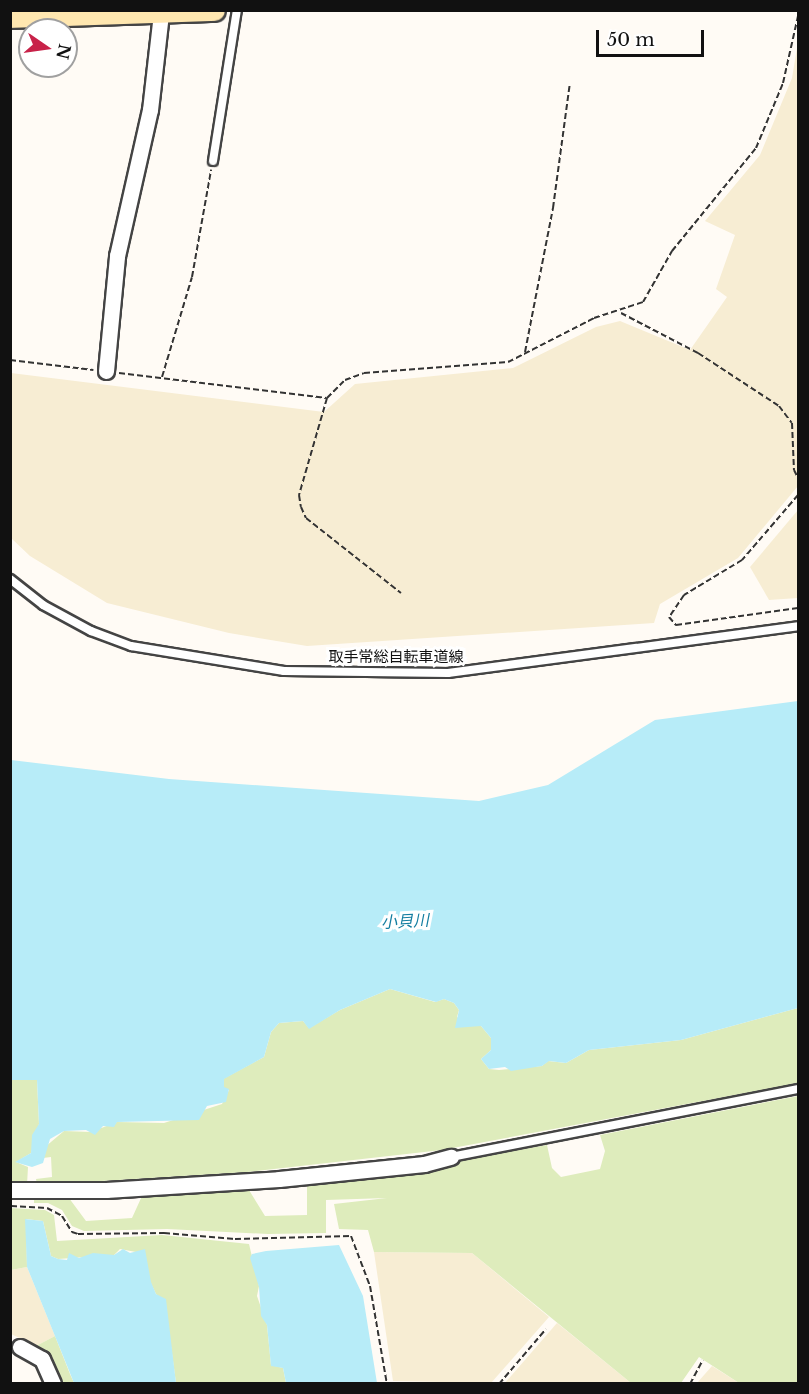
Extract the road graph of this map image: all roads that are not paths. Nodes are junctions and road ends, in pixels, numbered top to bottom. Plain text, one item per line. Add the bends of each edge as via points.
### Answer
1 (214, 10) edge
2 (237, 10) edge
3 (170, 12) edge
4 (10, 16) edge
5 (213, 161) road end
6 (105, 371) road end
7 (10, 579) edge
8 (798, 626) edge
9 (798, 1089) edge
10 (451, 1157) joint
11 (10, 1190) edge
12 (20, 1347) dead end
13 (53, 1383) edge

1 - 3 main road
2 - 5 lane
3 - 4 main road
3 - 6 street via 117,256
7 - 8 lane, 取手常総自転車道線 via 43,605 90,631 131,646 284,670 448,673
9 - 10 lane
10 - 11 street via 424,1164 279,1179 106,1190
12 - 13 street via 42,1359

